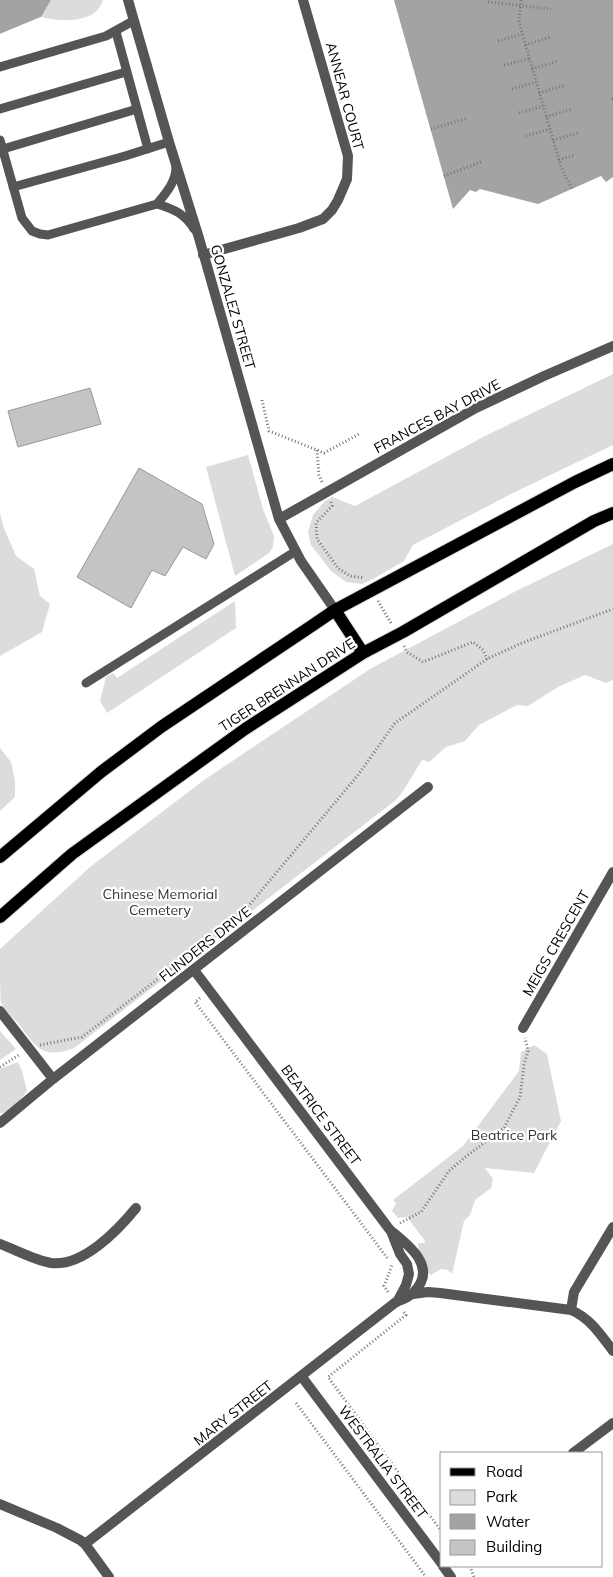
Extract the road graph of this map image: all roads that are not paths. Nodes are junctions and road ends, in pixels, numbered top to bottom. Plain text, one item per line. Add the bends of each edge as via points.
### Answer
1 (128, 0) edge
2 (303, 0) edge
3 (133, 22) junction
4 (116, 32) junction
5 (0, 67) edge
6 (126, 72) junction
7 (0, 109) edge
8 (137, 109) junction
9 (169, 142) junction
10 (1, 144) edge
11 (148, 149) junction
12 (177, 164) junction
13 (13, 187) junction
14 (157, 204) junction
15 (199, 238) junction
16 (203, 255) junction
17 (613, 346) edge
18 (613, 464) edge
19 (613, 513) edge
20 (279, 519) junction
21 (296, 551) junction
22 (335, 610) junction
23 (363, 653) junction
24 (86, 683) dead end
25 (428, 788) dead end
26 (0, 857) edge
27 (613, 872) edge
28 (0, 917) edge
29 (194, 970) junction
30 (0, 1011) edge
31 (523, 1028) road end
32 (54, 1079) junction
33 (0, 1123) edge
34 (136, 1208) dead end
35 (613, 1227) edge
36 (390, 1230) junction
37 (0, 1244) edge
38 (409, 1274) junction
39 (424, 1274) junction
40 (416, 1290) junction
41 (440, 1293) junction
42 (393, 1298) junction
43 (572, 1310) junction
44 (613, 1351) edge
45 (302, 1377) junction
46 (613, 1423) edge
47 (574, 1452) edge
48 (0, 1504) edge
49 (85, 1544) junction
50 (440, 1559) edge
51 (109, 1577) edge

1 - 3 street, GONZALEZ STREET
2 - 16 street, ANNEAR COURT via 348,156 347,179 332,210 322,219
3 - 4 lane
3 - 9 street, GONZALEZ STREET
4 - 5 lane
4 - 6 lane
6 - 7 lane
6 - 8 lane
8 - 10 lane
8 - 11 lane
9 - 11 lane
9 - 12 street, GONZALEZ STREET
10 - 13 lane
11 - 13 lane
12 - 14 lane via 171,186
12 - 15 street, GONZALEZ STREET
13 - 14 lane via 22,218 32,231 40,234
14 - 15 lane via 182,214
15 - 16 street, GONZALEZ STREET
16 - 20 street, GONZALEZ STREET
17 - 20 street, FRANCES BAY DRIVE via 476,408
18 - 22 main road
19 - 23 main road, TIGER BRENNAN DRIVE
20 - 21 street, GONZALEZ STREET
21 - 22 street, GONZALEZ STREET
21 - 24 lane
22 - 23 main road
22 - 26 main road via 161,727 101,772
23 - 28 main road, TIGER BRENNAN DRIVE via 188,769 72,854
25 - 29 street, FLINDERS DRIVE
27 - 31 street, MEIGS CRESCENT
29 - 32 street, FLINDERS DRIVE
29 - 36 street, BEATRICE STREET
30 - 32 street
32 - 33 street, FLINDERS DRIVE
34 - 37 street via 93,1250 71,1261 51,1263
35 - 43 street via 574,1292
36 - 38 street
36 - 39 street, BEATRICE STREET via 412,1247
38 - 40 street
38 - 42 street via 406,1285
39 - 40 street
39 - 41 street, BEATRICE STREET
40 - 41 street
40 - 42 street
41 - 43 street
42 - 45 street, MARY STREET
43 - 44 street via 588,1320
45 - 49 street, MARY STREET
45 - 50 street, WESTRALIA STREET
46 - 47 street
48 - 49 street
49 - 51 street

